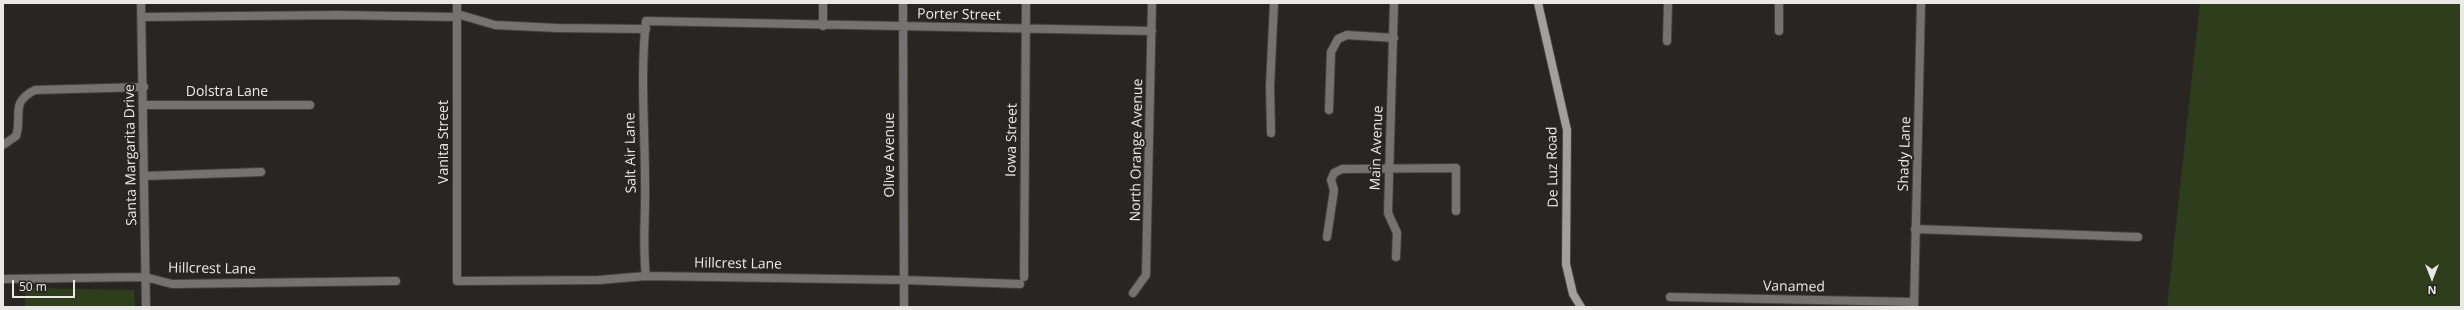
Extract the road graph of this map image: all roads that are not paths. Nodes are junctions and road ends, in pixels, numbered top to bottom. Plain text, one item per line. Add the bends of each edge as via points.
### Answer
1 (141, 3) edge
2 (457, 3) edge
3 (823, 3) edge
4 (903, 3) edge
5 (1026, 3) edge
6 (1152, 3) edge
7 (1274, 3) edge
8 (1394, 3) edge
9 (1538, 3) edge
10 (1668, 3) edge
11 (1780, 3) edge
12 (1921, 3) edge
13 (456, 15) junction
14 (142, 17) junction
15 (646, 25) junction
16 (823, 26) junction
17 (902, 28) junction
18 (1026, 29) junction
19 (1152, 31) junction
20 (1779, 31) dead end
21 (1394, 38) junction
22 (1667, 41) dead end
23 (144, 87) junction
24 (144, 105) junction
25 (310, 105) dead end
26 (1329, 110) dead end
27 (1271, 133) dead end
28 (3, 146) edge
29 (1389, 168) junction
30 (262, 172) dead end
31 (144, 176) junction
32 (1456, 211) dead end
33 (1915, 229) junction
34 (1327, 237) dead end
35 (2138, 237) dead end
36 (1396, 257) dead end
37 (646, 276) junction
38 (146, 278) junction
39 (3, 279) edge
40 (904, 280) junction
41 (1022, 280) joint
42 (396, 281) dead end
43 (457, 281) joint
44 (1133, 293) dead end
45 (1670, 297) dead end
46 (1914, 297) junction
47 (146, 307) edge
48 (904, 307) edge
49 (1581, 307) edge
50 (1914, 307) edge

1 - 14 street, Santa Margarita Drive
2 - 13 street, Vanita Street
3 - 16 street
4 - 17 street, Olive Avenue
5 - 18 street, Iowa Street
6 - 19 street, North Orange Avenue
7 - 27 street via 1270,86
8 - 21 street, Main Avenue
9 - 49 main road, De Luz Road via 1567,130 1566,264 1573,294
10 - 22 street
11 - 20 street
12 - 33 street, Shady Lane
13 - 14 street, Porter Street
13 - 15 street, Porter Street via 495,25 557,28
13 - 43 street, Vanita Street
14 - 23 street, Santa Margarita Drive
15 - 16 street, Porter Street
15 - 37 street, Salt Air Lane via 643,56 646,185 643,249
16 - 17 street, Porter Street
17 - 18 street, Porter Street
17 - 40 street, Olive Avenue
18 - 19 street, Porter Street
18 - 41 street, Iowa Street
19 - 44 street, North Orange Avenue via 1146,275
21 - 26 street via 1347,36 1338,39 1331,52
21 - 29 street, Main Avenue
23 - 24 street, Santa Margarita Drive
23 - 28 street via 35,90 21,99 17,112 16,136
24 - 25 street, Dolstra Lane
24 - 31 street, Santa Margarita Drive
29 - 32 street via 1456,168
29 - 34 street via 1342,169 1334,174 1331,180 1334,190
29 - 36 street, Main Avenue via 1388,213 1397,233
30 - 31 street
31 - 38 street, Santa Margarita Drive
33 - 35 street
33 - 46 street, Shady Lane
37 - 40 street, Hillcrest Lane
37 - 43 street, Hillcrest Lane via 599,280
38 - 39 street, Hillcrest Lane
38 - 42 street, Hillcrest Lane via 172,284
38 - 47 street, Santa Margarita Drive
40 - 41 street, Hillcrest Lane
40 - 48 street, Olive Avenue
45 - 46 street, Vanamed via 1913,302
46 - 50 street, Shady Lane

